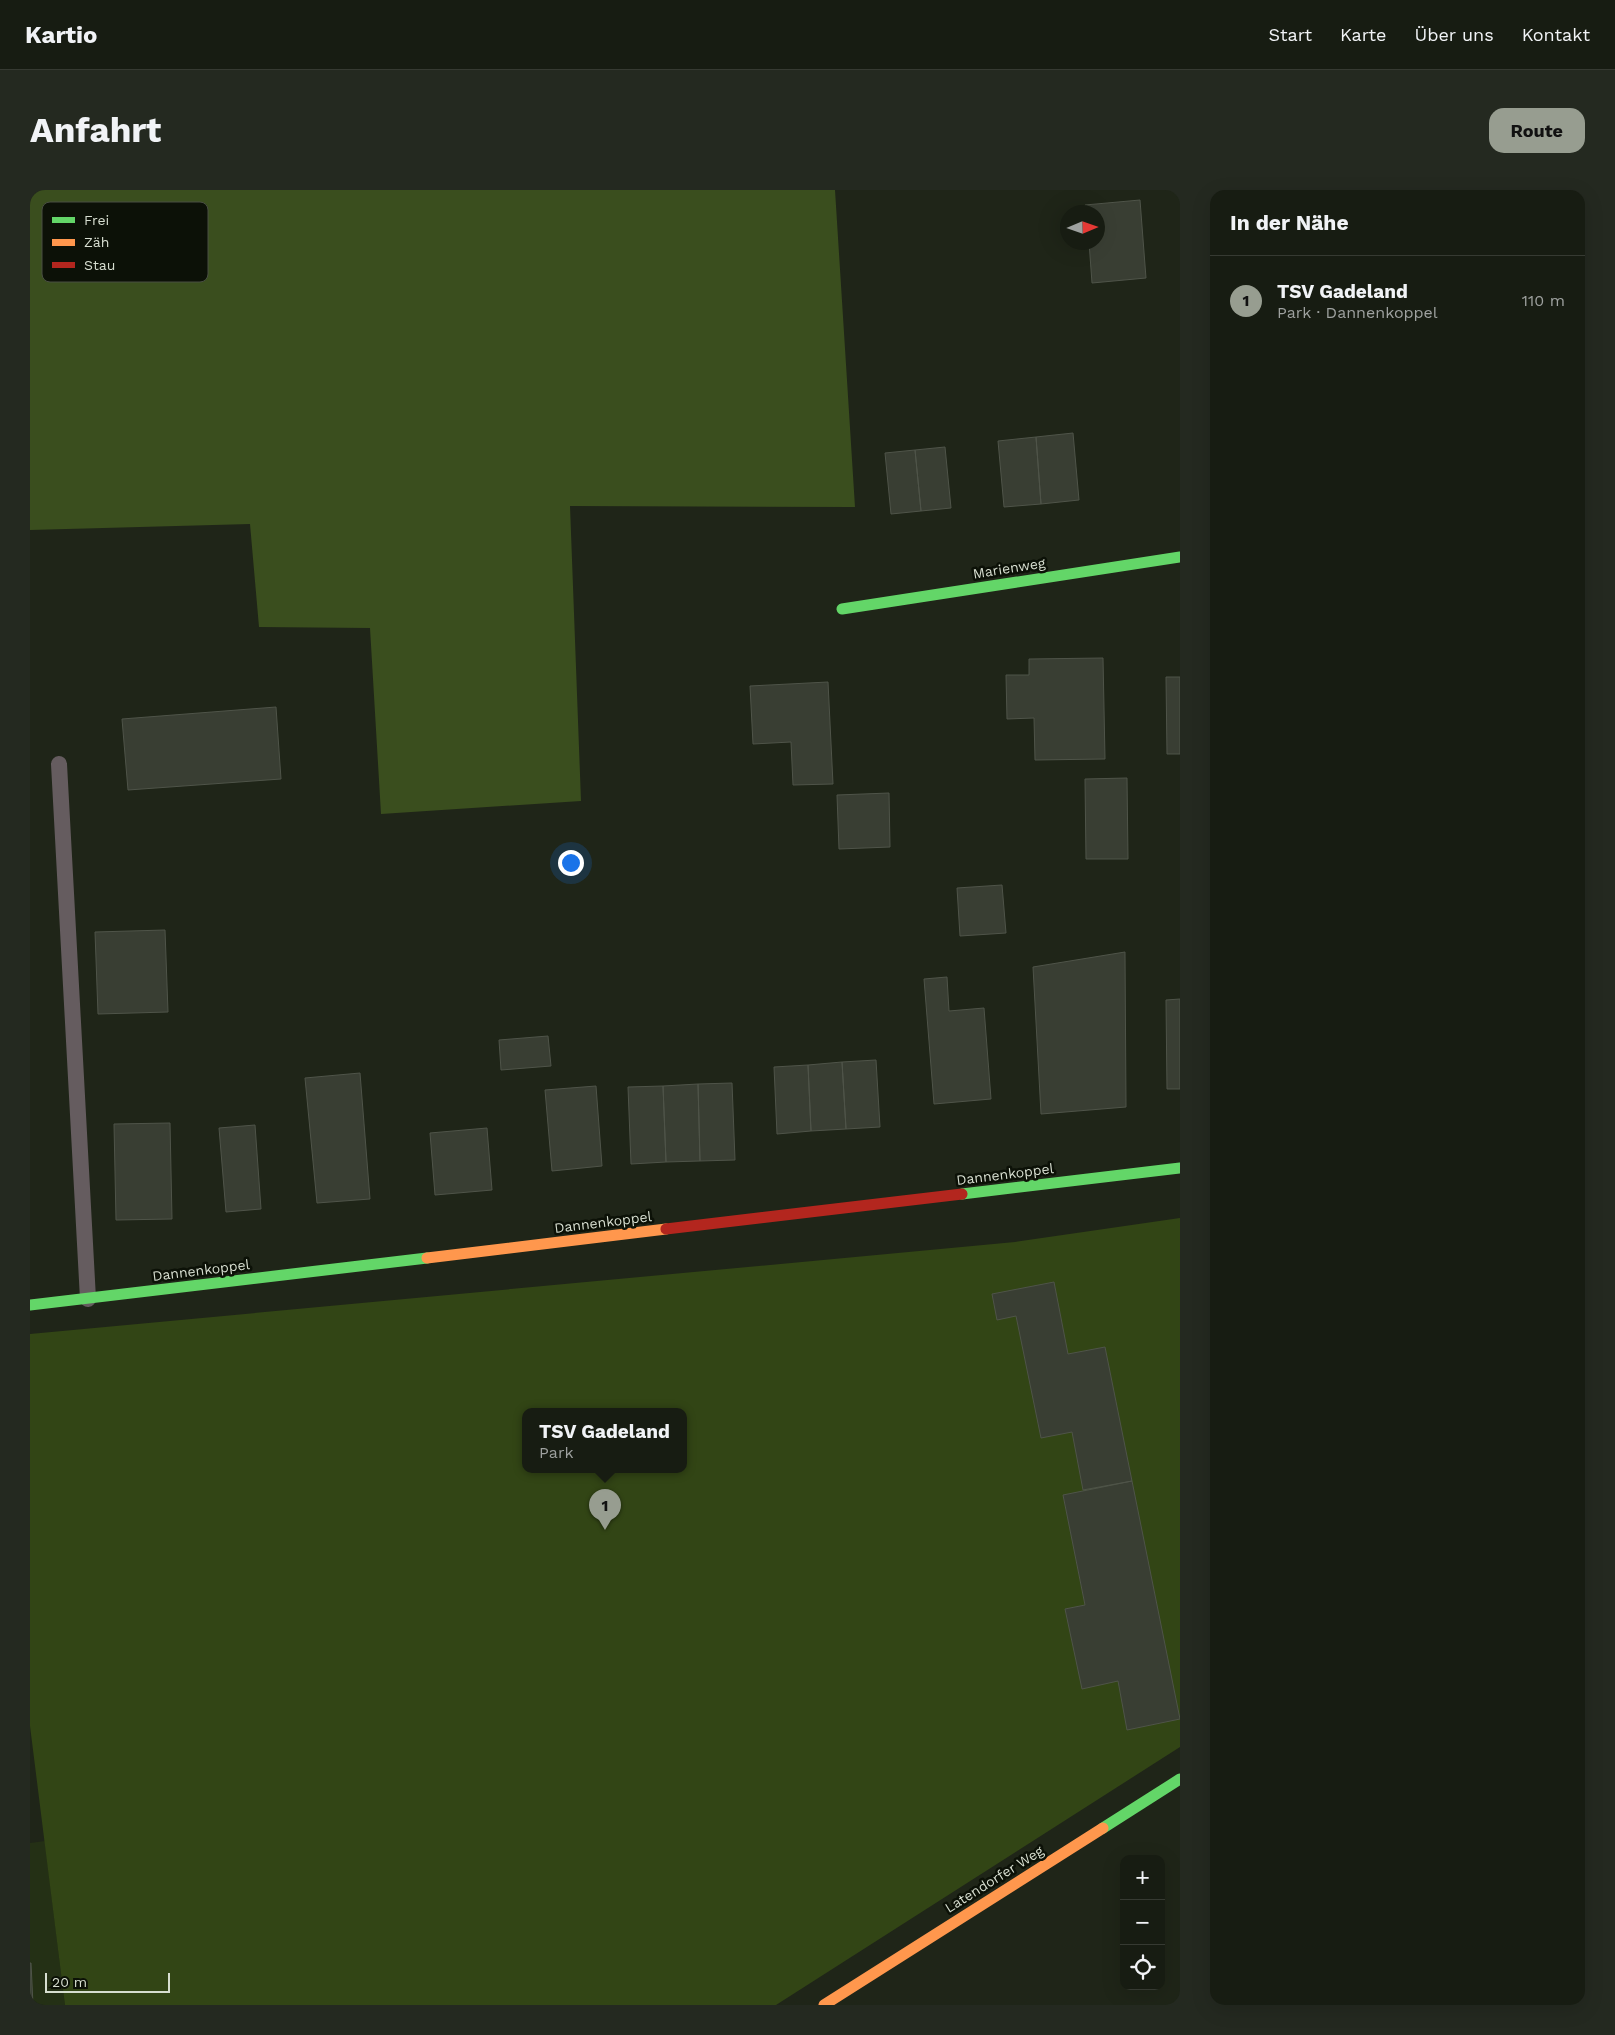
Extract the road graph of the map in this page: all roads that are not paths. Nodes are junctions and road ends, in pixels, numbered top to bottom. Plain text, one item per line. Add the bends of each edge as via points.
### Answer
1 (1180, 557) edge
2 (842, 609) dead end
3 (58, 764) dead end
4 (1180, 1168) edge
5 (88, 1298) junction
6 (30, 1305) edge
7 (1180, 1778) edge
8 (824, 2005) edge

1 - 2 street, Marienweg
3 - 5 lane
4 - 5 street, Dannenkoppel
5 - 6 street, Dannenkoppel
7 - 8 street, Latendorfer Weg

